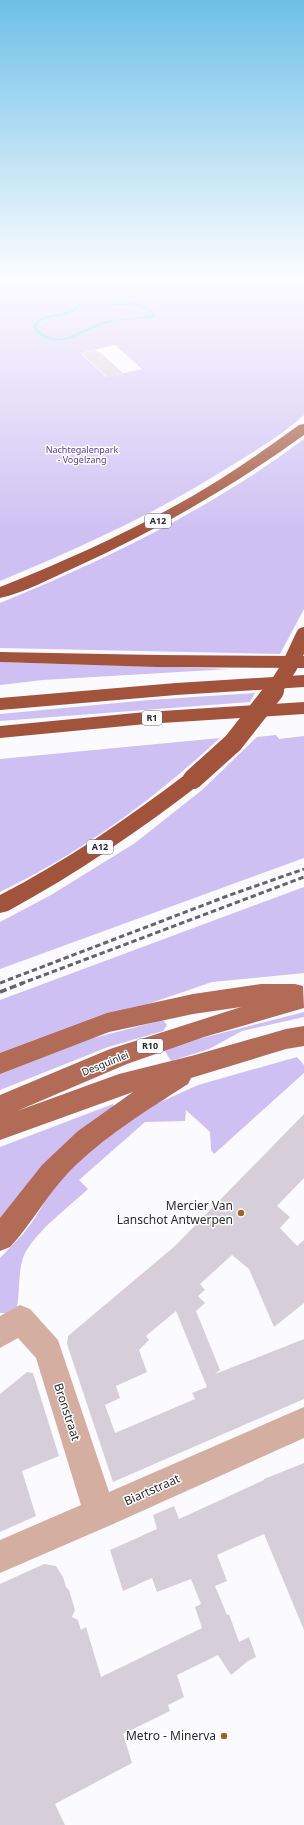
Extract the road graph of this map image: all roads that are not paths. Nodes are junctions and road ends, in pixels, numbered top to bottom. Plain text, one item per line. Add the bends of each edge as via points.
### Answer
1 (304, 428) edge
2 (0, 593) edge
3 (304, 635) edge
4 (0, 657) edge
5 (304, 662) edge
6 (304, 681) edge
7 (0, 704) edge
8 (304, 708) edge
9 (0, 732) edge
10 (0, 905) edge
11 (304, 993) edge
12 (304, 998) edge
13 (304, 1036) edge
14 (0, 1064) edge
15 (195, 1066) junction
16 (0, 1106) edge
17 (0, 1129) edge
18 (0, 1238) edge
19 (10, 1326) edge
20 (304, 1422) edge
21 (100, 1514) junction
22 (0, 1557) edge

1 - 2 highway, A12 via 215,489 145,528
3 - 10 highway, A12, bridge via 289,667 270,697 233,742 193,779 112,840
4 - 5 highway
6 - 7 highway
8 - 9 highway, R1 via 153,717
11 - 14 main road via 261,994 193,1004 107,1023
12 - 16 main road, Desguinlei / R10 via 204,1027 126,1054
13 - 15 main road
15 - 17 main road via 119,1086
15 - 18 main road via 121,1113 59,1165
19 - 21 street, Bronstraat via 48,1350
20 - 21 street, Biartstraat
21 - 22 street, Biartstraat

